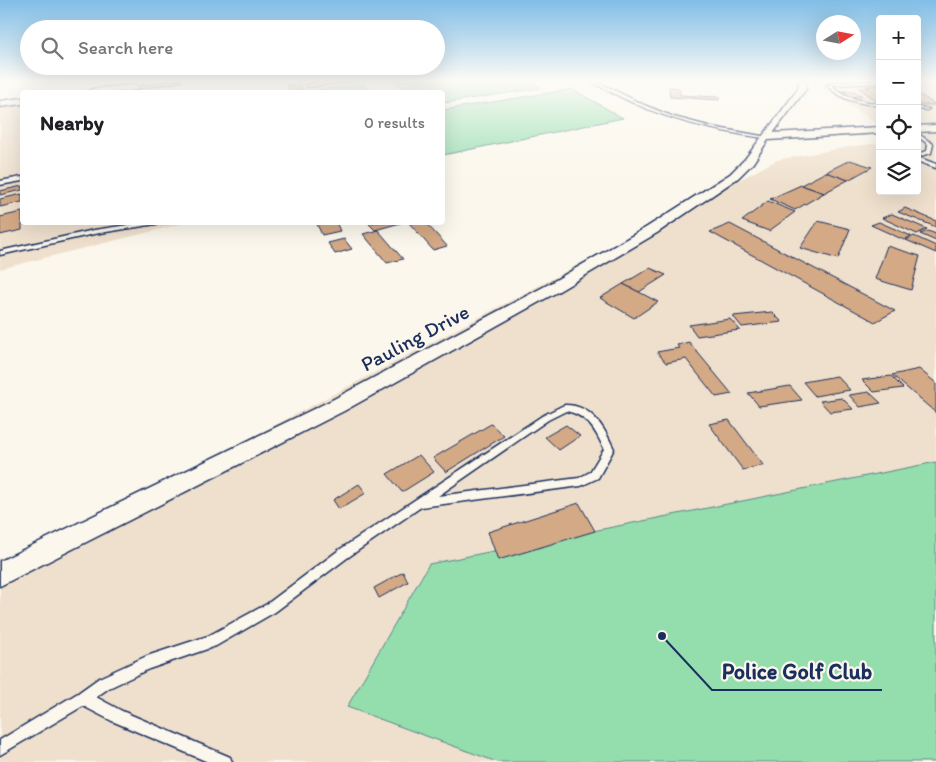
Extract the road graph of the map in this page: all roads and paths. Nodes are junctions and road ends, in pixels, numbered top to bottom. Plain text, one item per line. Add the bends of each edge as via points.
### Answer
1 (669, 117) edge
2 (793, 117) edge
3 (792, 120) junction
4 (936, 128) edge
5 (921, 129) edge
6 (876, 130) edge
7 (830, 133) junction
8 (765, 137) junction
9 (921, 137) edge
10 (921, 156) edge
11 (921, 160) edge
12 (936, 166) edge
13 (20, 179) edge
14 (0, 183) edge
15 (144, 225) edge
16 (0, 254) edge
17 (418, 504) junction
18 (0, 574) edge
19 (83, 698) junction
20 (0, 748) edge
21 (225, 762) edge

1 - 8 lane via 714,129
2 - 3 street, Pauling Drive
3 - 7 street
3 - 8 street, Pauling Drive
4 - 5 street
6 - 7 street
7 - 8 street
8 - 18 street, Pauling Drive via 749,161 721,186 553,288 337,406
9 - 10 lane via 931,144 929,152
11 - 12 lane
13 - 14 lane
15 - 16 lane via 94,232
17 - 17 lane via 545,418 565,408 582,412 594,421 609,449 594,476 581,482
17 - 19 lane via 271,608 211,640 104,683
19 - 20 lane
19 - 21 lane

